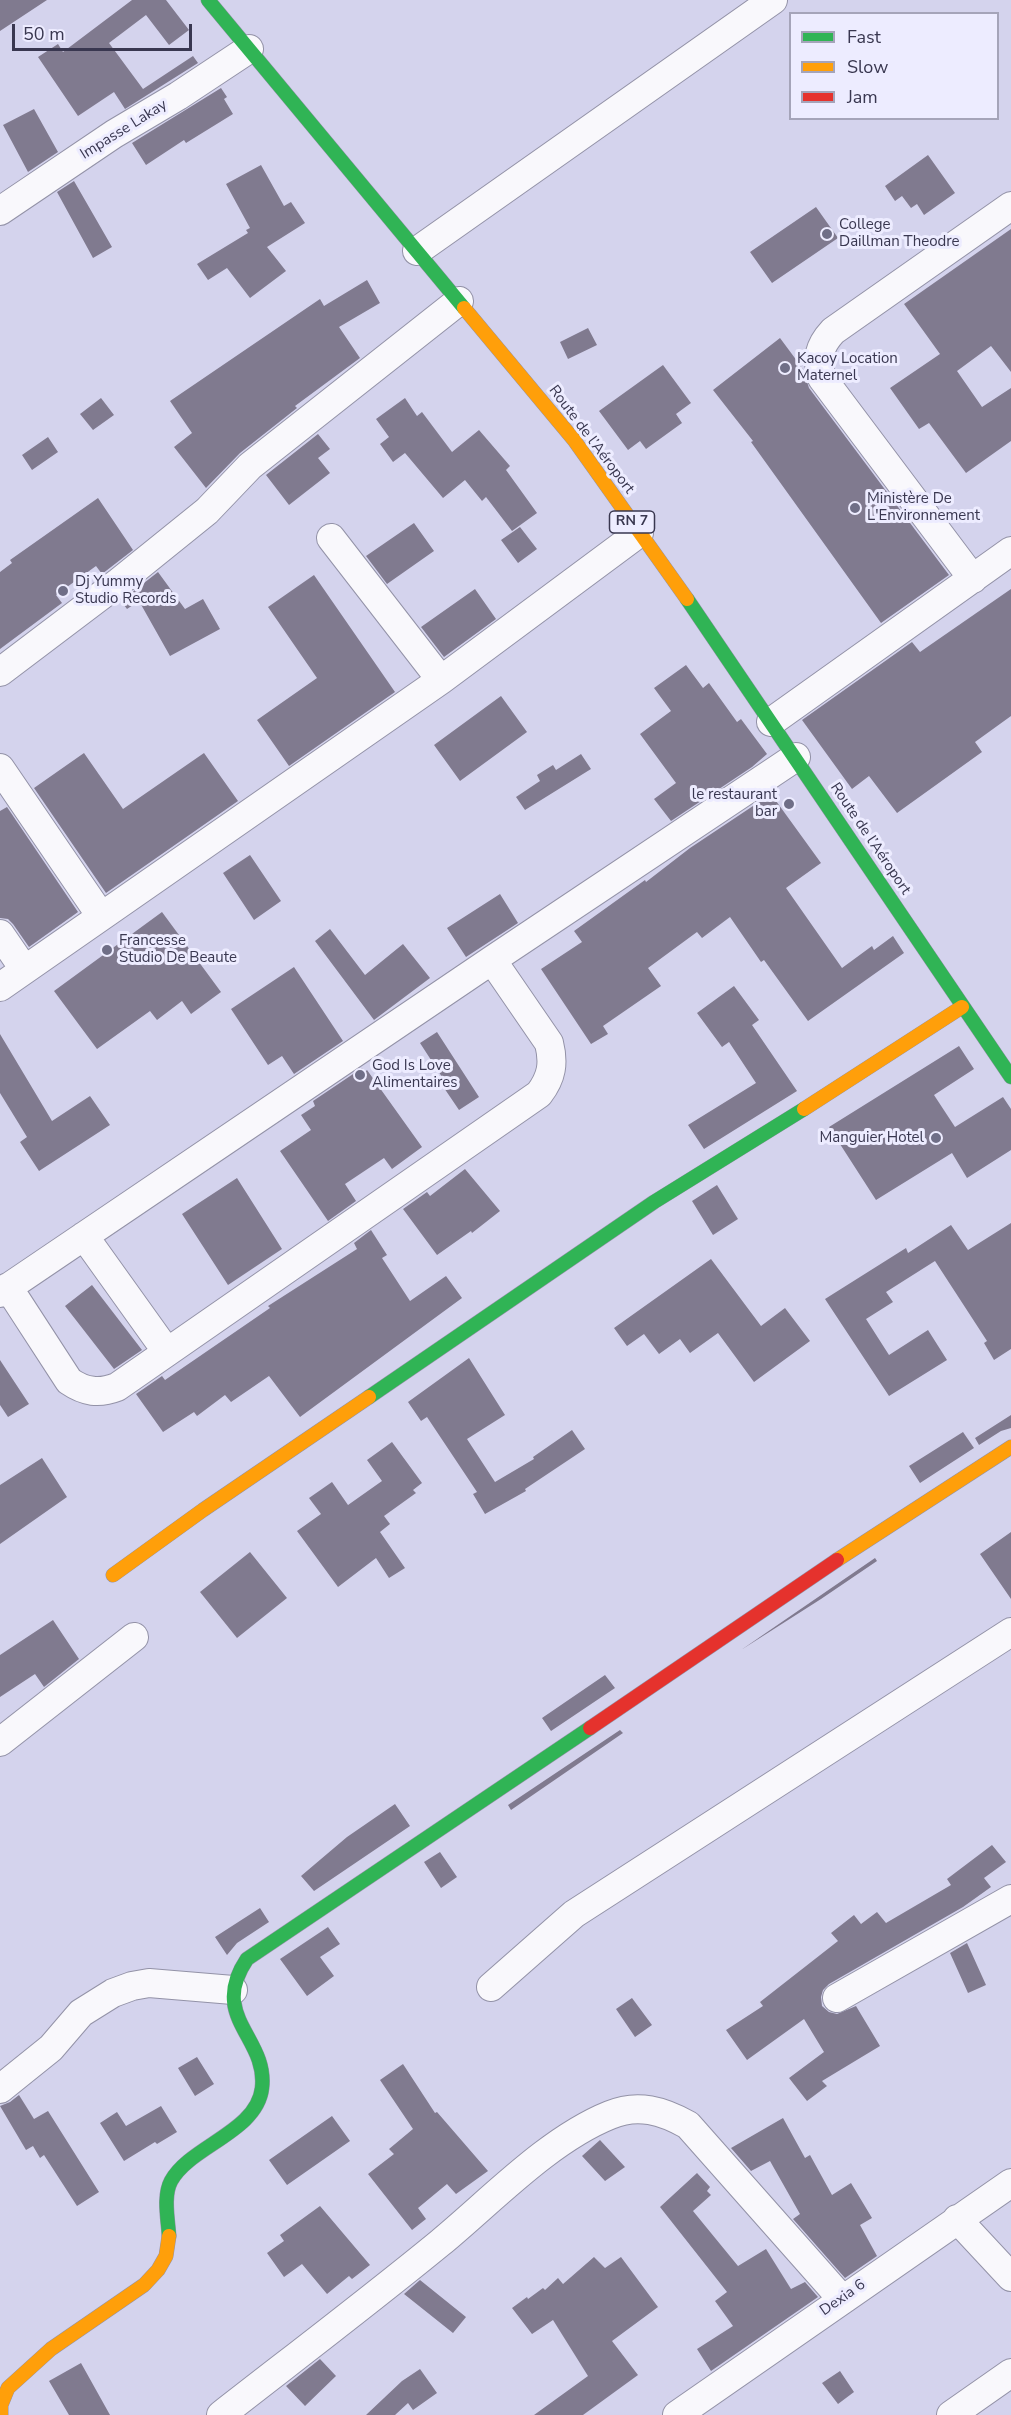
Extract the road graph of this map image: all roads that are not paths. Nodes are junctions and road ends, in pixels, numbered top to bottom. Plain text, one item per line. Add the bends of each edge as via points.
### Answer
1 (208, 0) edge
2 (773, 0) edge
3 (249, 50) junction
4 (1011, 206) edge
5 (0, 211) edge
6 (417, 251) junction
7 (459, 301) junction
8 (639, 533) junction
9 (331, 538) dead end
10 (1011, 551) edge
11 (973, 579) junction
12 (0, 672) edge
13 (441, 680) junction
14 (771, 722) junction
15 (796, 757) junction
16 (0, 768) edge
17 (101, 916) junction
18 (0, 934) edge
19 (492, 960) junction
20 (24, 969) junction
21 (0, 987) edge
22 (962, 1007) junction
23 (1011, 1077) edge
24 (84, 1236) junction
25 (4, 1290) edge
26 (167, 1352) junction
27 (1011, 1447) edge
28 (113, 1575) dead end
29 (1011, 1632) edge
30 (134, 1637) dead end
31 (0, 1742) edge
32 (1011, 1899) edge
33 (491, 1987) dead end
34 (233, 1990) junction
35 (837, 1998) dead end
36 (0, 2089) edge
37 (1011, 2183) edge
38 (957, 2219) junction
39 (1011, 2277) edge
40 (842, 2299) junction
41 (1011, 2373) edge
42 (1, 2415) edge
43 (221, 2415) edge
44 (677, 2415) edge
45 (951, 2415) edge

1 - 3 street, Route de l’Aéroport / RN 7
2 - 6 street
3 - 5 street, Impasse Lakay
3 - 6 street, Route de l’Aéroport / RN 7
4 - 11 street via 833,331 819,353 822,378
6 - 7 street, Route de l’Aéroport / RN 7
7 - 8 street, Route de l’Aéroport / RN 7 via 574,440
7 - 12 street via 250,466 207,511
8 - 13 street
8 - 14 street, Route de l’Aéroport / RN 7
9 - 13 street
10 - 11 street
11 - 14 street
13 - 17 street
14 - 15 street, Route de l’Aéroport / RN 7
15 - 19 street
15 - 22 street, Route de l’Aéroport / RN 7
16 - 17 street
17 - 20 street
18 - 20 street
19 - 24 street
19 - 26 street via 549,1043 552,1071 538,1094
20 - 21 street
22 - 23 street, Route de l’Aéroport / RN 7
22 - 28 street via 654,1202
24 - 25 street
24 - 26 street
25 - 26 street via 69,1381 79,1388 92,1392 112,1389
27 - 34 street via 246,1959
29 - 33 street via 574,1914
30 - 31 street
32 - 35 street
34 - 36 street via 149,1983 113,1993 81,2013 51,2048
34 - 42 street via 234,2006 263,2080 252,2112 179,2170 170,2182 169,2242 158,2270 144,2285 51,2349 8,2388
37 - 38 street, Dexia 6
38 - 39 street
38 - 40 street, Dexia 6
40 - 43 street via 688,2125 668,2114 633,2110 611,2114 544,2156 441,2243
40 - 44 street, Dexia 6
41 - 45 street

